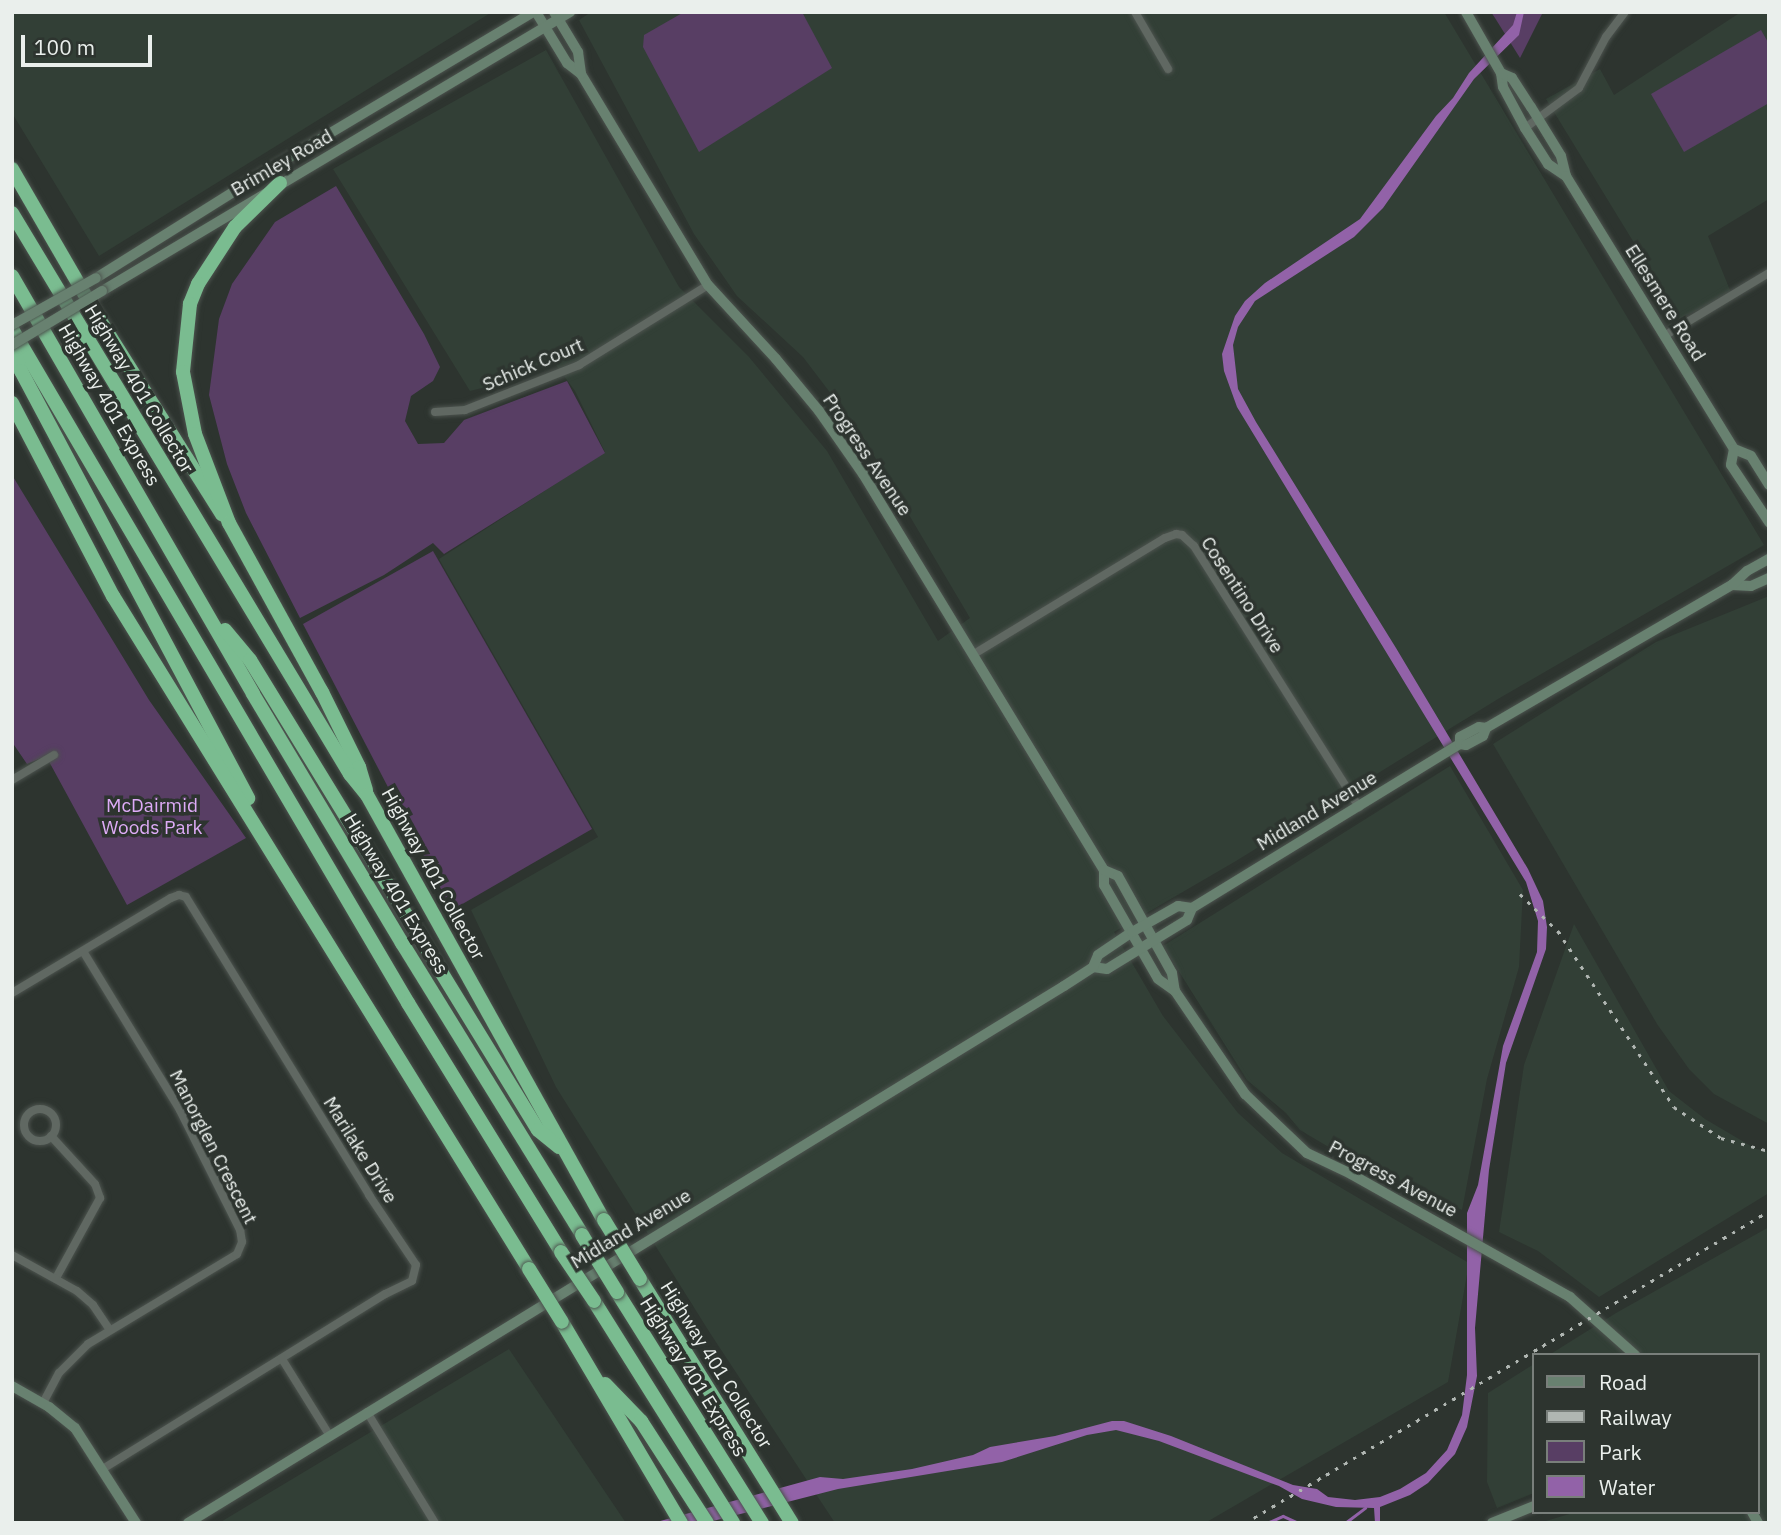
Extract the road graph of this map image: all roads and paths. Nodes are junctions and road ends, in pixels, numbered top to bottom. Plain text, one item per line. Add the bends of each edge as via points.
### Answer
1 (535, 12) edge
2 (570, 12) edge
3 (1135, 12) edge
4 (1466, 12) edge
5 (1625, 12) edge
6 (556, 16) edge
7 (545, 27) junction
8 (1168, 69) dead end
9 (1501, 73) junction
10 (580, 74) junction
11 (415, 84) junction
12 (424, 99) junction
13 (1539, 119) junction
14 (1525, 128) junction
15 (12, 169) edge
16 (1566, 176) junction
17 (280, 183) junction
18 (12, 213) edge
19 (1769, 273) edge
20 (12, 276) edge
21 (709, 285) junction
22 (12, 327) edge
23 (1664, 336) junction
24 (12, 345) edge
25 (12, 403) edge
26 (435, 412) dead end
27 (12, 416) edge
28 (29, 437) junction
29 (1734, 449) junction
30 (1769, 485) edge
31 (1769, 522) edge
32 (229, 523) junction
33 (1769, 559) edge
34 (1769, 578) edge
35 (1732, 585) junction
36 (197, 595) junction
37 (974, 654) junction
38 (54, 755) dead end
39 (12, 779) edge
40 (367, 795) junction
41 (1359, 807) junction
42 (1104, 870) junction
43 (1192, 908) junction
44 (1146, 924) junction
45 (1132, 932) junction
46 (1155, 939) junction
47 (1141, 947) junction
48 (83, 951) junction
49 (1093, 967) junction
50 (345, 974) junction
51 (1175, 991) junction
52 (12, 993) edge
53 (51, 1136) dead end
54 (565, 1152) junction
55 (12, 1255) edge
56 (56, 1278) junction
57 (110, 1330) junction
58 (1633, 1353) edge
59 (282, 1359) junction
60 (589, 1368) junction
61 (12, 1386) edge
62 (43, 1403) junction
63 (367, 1412) junction
64 (330, 1436) junction
65 (103, 1469) junction
66 (1532, 1507) edge
67 (136, 1523) edge
68 (188, 1523) edge
69 (435, 1523) edge
70 (681, 1523) edge
71 (707, 1523) edge
72 (733, 1523) edge
73 (762, 1523) edge
74 (792, 1523) edge
75 (1492, 1523) edge

1 - 7 main road, Progress Avenue
1 - 11 main road, Brimley Road
2 - 6 main road, Brimley Road
3 - 8 street
4 - 9 main road, Ellesmere Road
5 - 13 street via 1578,88
6 - 7 main road, Brimley Road
6 - 10 main road, Progress Avenue via 578,52
7 - 10 main road, Progress Avenue via 567,63
7 - 12 main road, Brimley Road
9 - 13 main road, Ellesmere Road via 1512,78
9 - 14 main road, Ellesmere Road via 1503,88
10 - 21 main road, Progress Avenue
11 - 12 main road
11 - 22 main road, Brimley Road, bridge
12 - 17 main road, Brimley Road
13 - 14 street
13 - 16 main road, Ellesmere Road via 1562,156
14 - 16 main road, Ellesmere Road via 1548,164
15 - 32 highway via 210,500
16 - 23 main road, Ellesmere Road
17 - 24 main road, Brimley Road, bridge
17 - 32 highway via 214,255 190,304 184,338 187,403
18 - 40 highway, Highway 401 Collector via 335,750
19 - 23 street
20 - 36 highway, Highway 401 Express
21 - 26 street, Schick Court via 579,365 465,410
21 - 37 main road, Progress Avenue via 819,411
22 - 72 highway, bridge via 408,1003
23 - 29 main road, Ellesmere Road
24 - 50 highway via 21,371 186,686
25 - 28 highway
27 - 28 highway
28 - 50 highway via 113,596
29 - 30 main road, Ellesmere Road via 1751,456
29 - 31 main road, Ellesmere Road via 1731,465
32 - 40 highway via 322,692
33 - 35 main road, Midland Avenue via 1747,570
34 - 35 main road, Midland Avenue via 1751,586
35 - 41 main road, Midland Avenue
36 - 54 highway via 250,660 538,1130
36 - 73 highway, Highway 401 Express, bridge via 402,943
37 - 41 street, Cosentino Drive via 1165,538 1182,535 1194,546
37 - 42 main road, Progress Avenue
38 - 39 street
40 - 54 highway, Highway 401 Collector
41 - 43 main road, Midland Avenue
42 - 44 main road, Progress Avenue via 1118,876
42 - 45 main road, Progress Avenue via 1104,884
43 - 44 main road, Midland Avenue via 1178,906
43 - 46 main road, Midland Avenue via 1187,920
44 - 45 main road, Midland Avenue
44 - 46 main road, Progress Avenue
45 - 47 main road, Progress Avenue
45 - 49 main road, Midland Avenue via 1098,955
46 - 47 main road, Midland Avenue
46 - 51 main road, Progress Avenue via 1172,973
47 - 49 main road, Midland Avenue via 1107,969
47 - 51 main road, Progress Avenue via 1158,979
48 - 52 street, Marilake Drive
48 - 57 street, Manorglen Crescent via 180,1110 242,1236 237,1254
48 - 59 street, Marilake Drive via 171,898 186,897 393,1234 413,1259 416,1272 412,1281
49 - 63 main road, Midland Avenue
50 - 60 highway, bridge
51 - 58 main road, Progress Avenue via 1245,1094 1307,1153 1570,1297
53 - 56 street via 95,1184 100,1198
54 - 74 highway, Highway 401 Collector, bridge
55 - 56 street
56 - 57 street via 93,1305
57 - 62 street, Manorglen Crescent via 88,1343 66,1365
59 - 64 street
59 - 65 street, Marilake Drive
60 - 70 highway
60 - 71 highway via 641,1421
61 - 62 main road
62 - 65 main road via 75,1428
63 - 64 main road, Midland Avenue
63 - 69 street
64 - 68 main road, Midland Avenue
65 - 67 main road
66 - 75 main road

